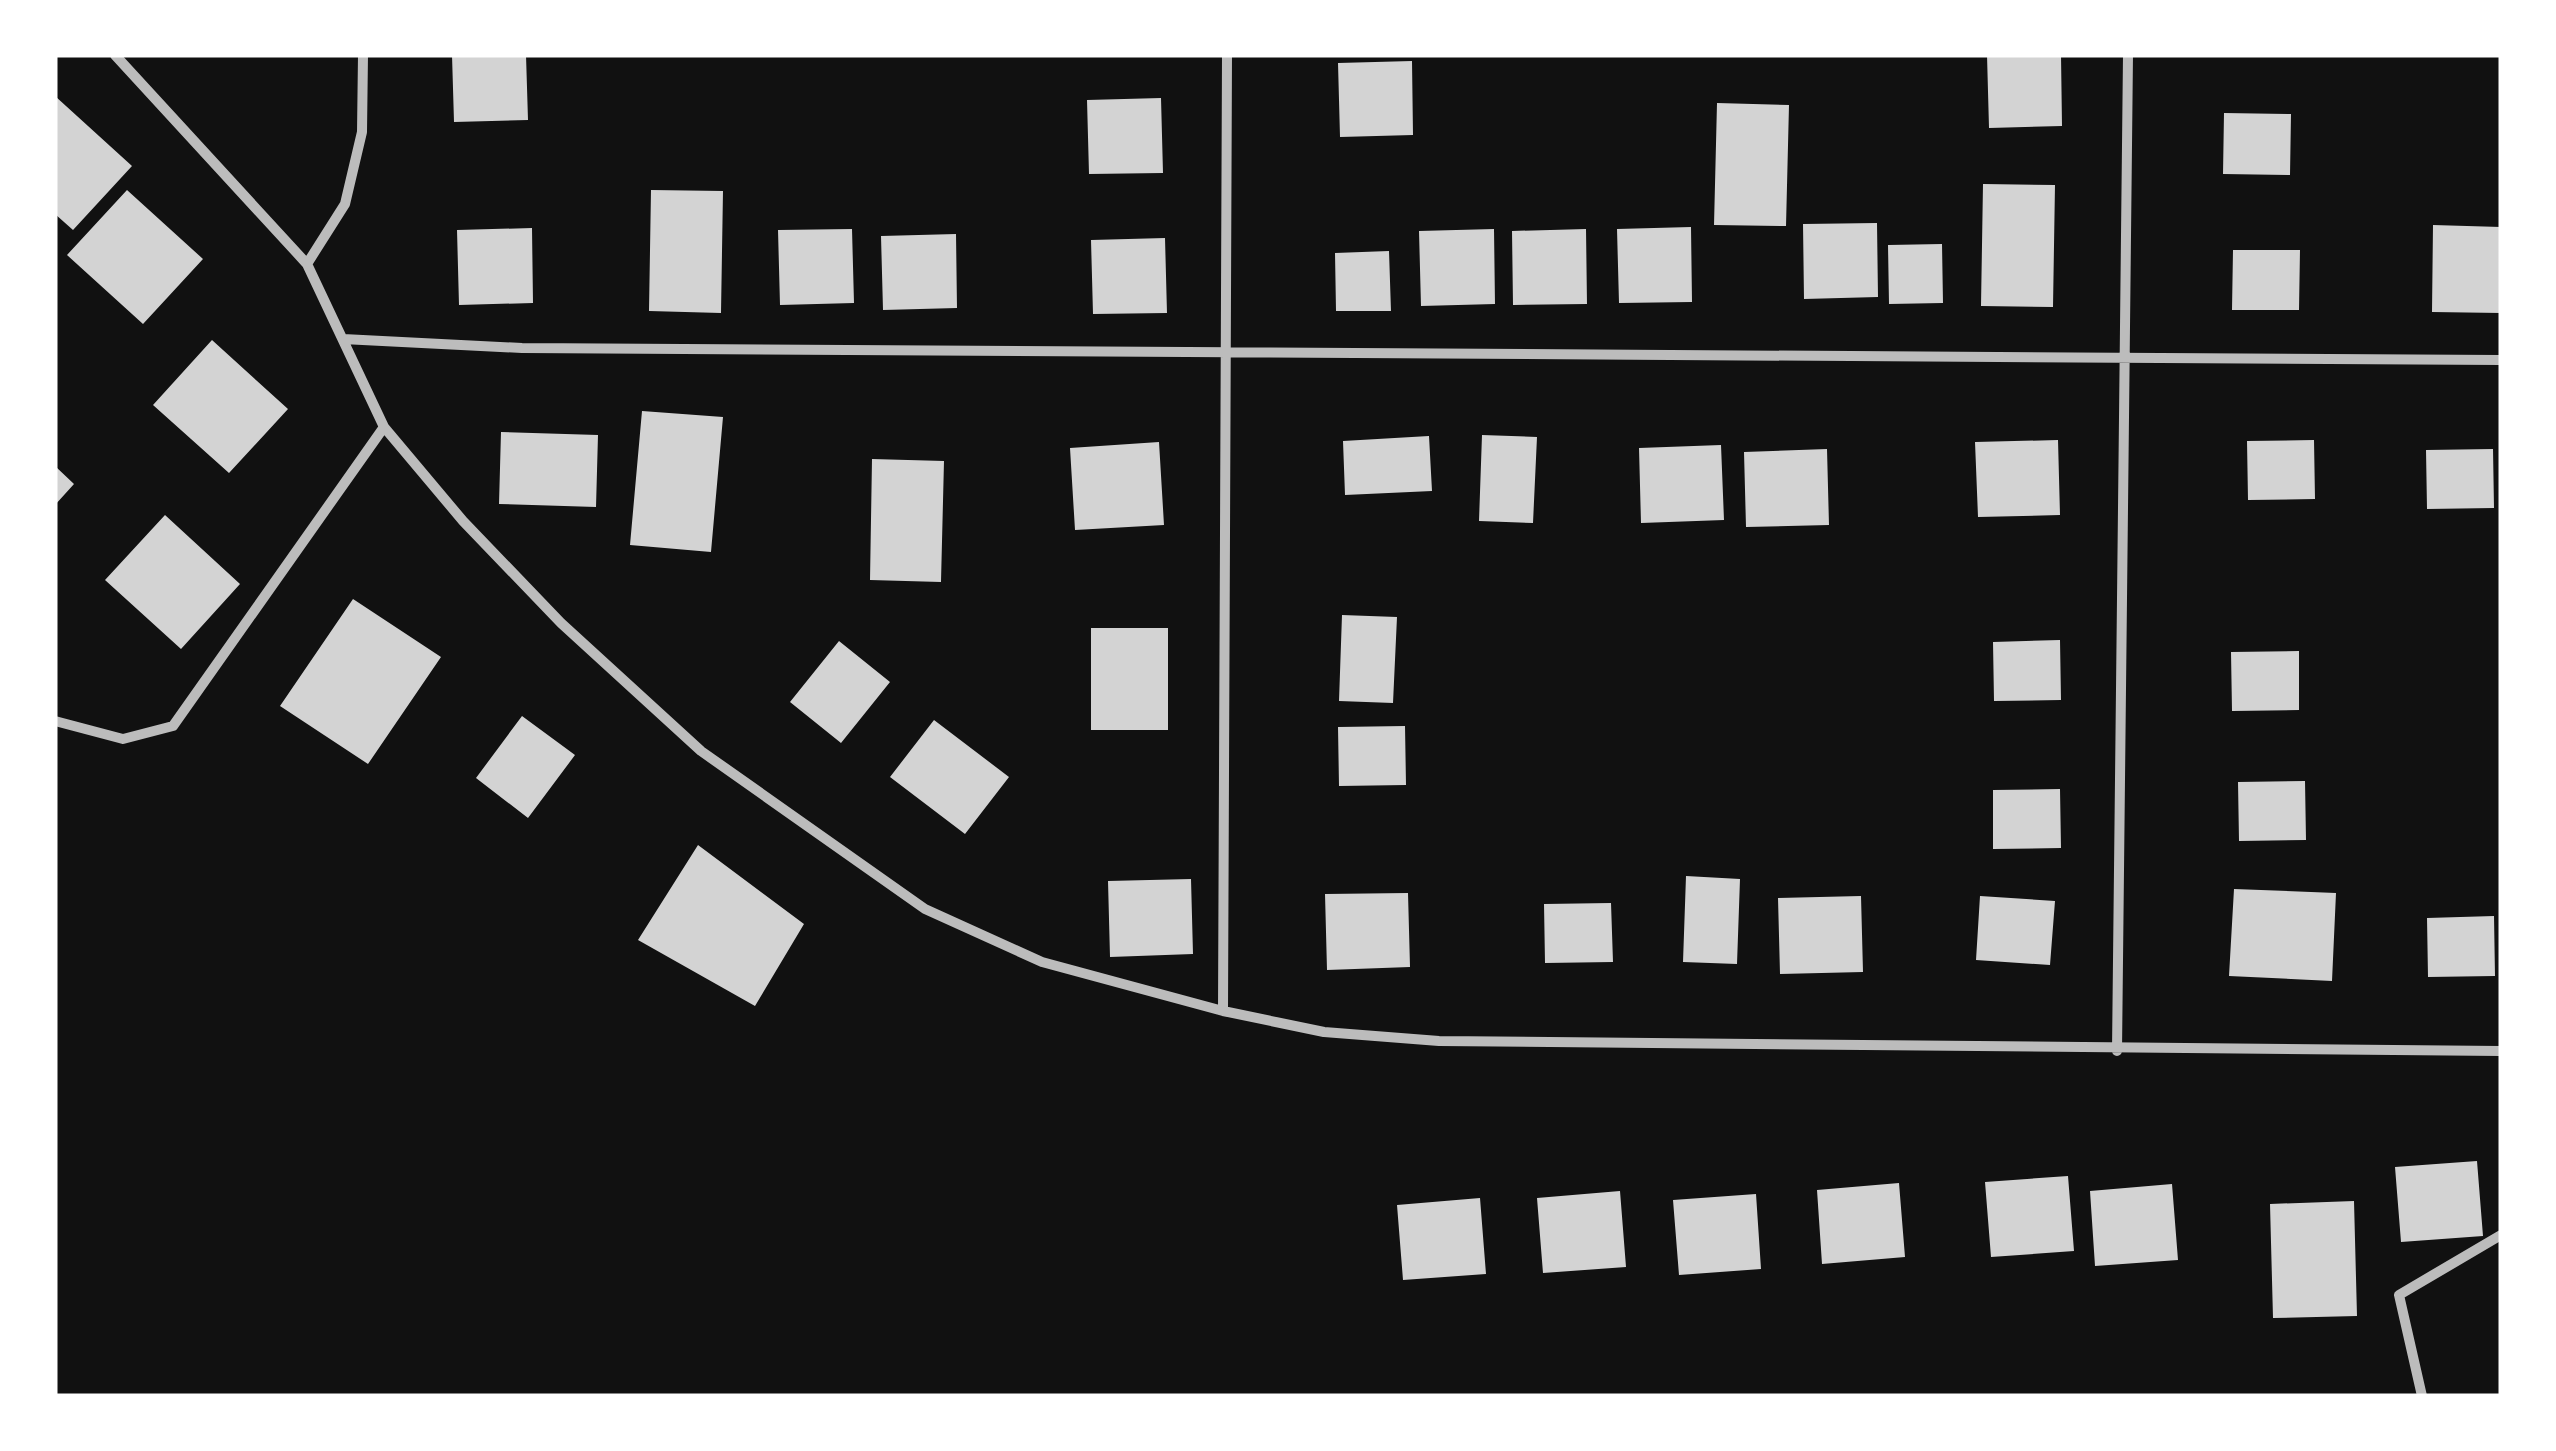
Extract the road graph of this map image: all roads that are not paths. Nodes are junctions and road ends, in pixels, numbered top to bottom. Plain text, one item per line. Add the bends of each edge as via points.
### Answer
1 (115, 55) edge
2 (363, 55) edge
3 (1226, 55) edge
4 (2128, 55) edge
5 (307, 264) junction
6 (343, 338) junction
7 (1225, 353) junction
8 (2127, 358) junction
9 (2501, 360) edge
10 (384, 427) junction
11 (55, 721) edge
12 (1223, 1011) junction
13 (2118, 1051) junction
14 (2501, 1052) edge
15 (2501, 1236) edge
16 (2422, 1396) edge

1 - 5 street
2 - 5 street via 362,132 344,204
3 - 7 street
4 - 8 street
5 - 6 street
6 - 7 street via 522,348
6 - 10 street
7 - 8 street
7 - 12 street
8 - 9 street
8 - 13 street
10 - 11 street via 173,726 123,739
10 - 12 street via 561,623 701,752 826,843 925,909 1042,962
12 - 13 street via 1324,1032 1439,1041
13 - 14 street
15 - 16 street via 2400,1295

